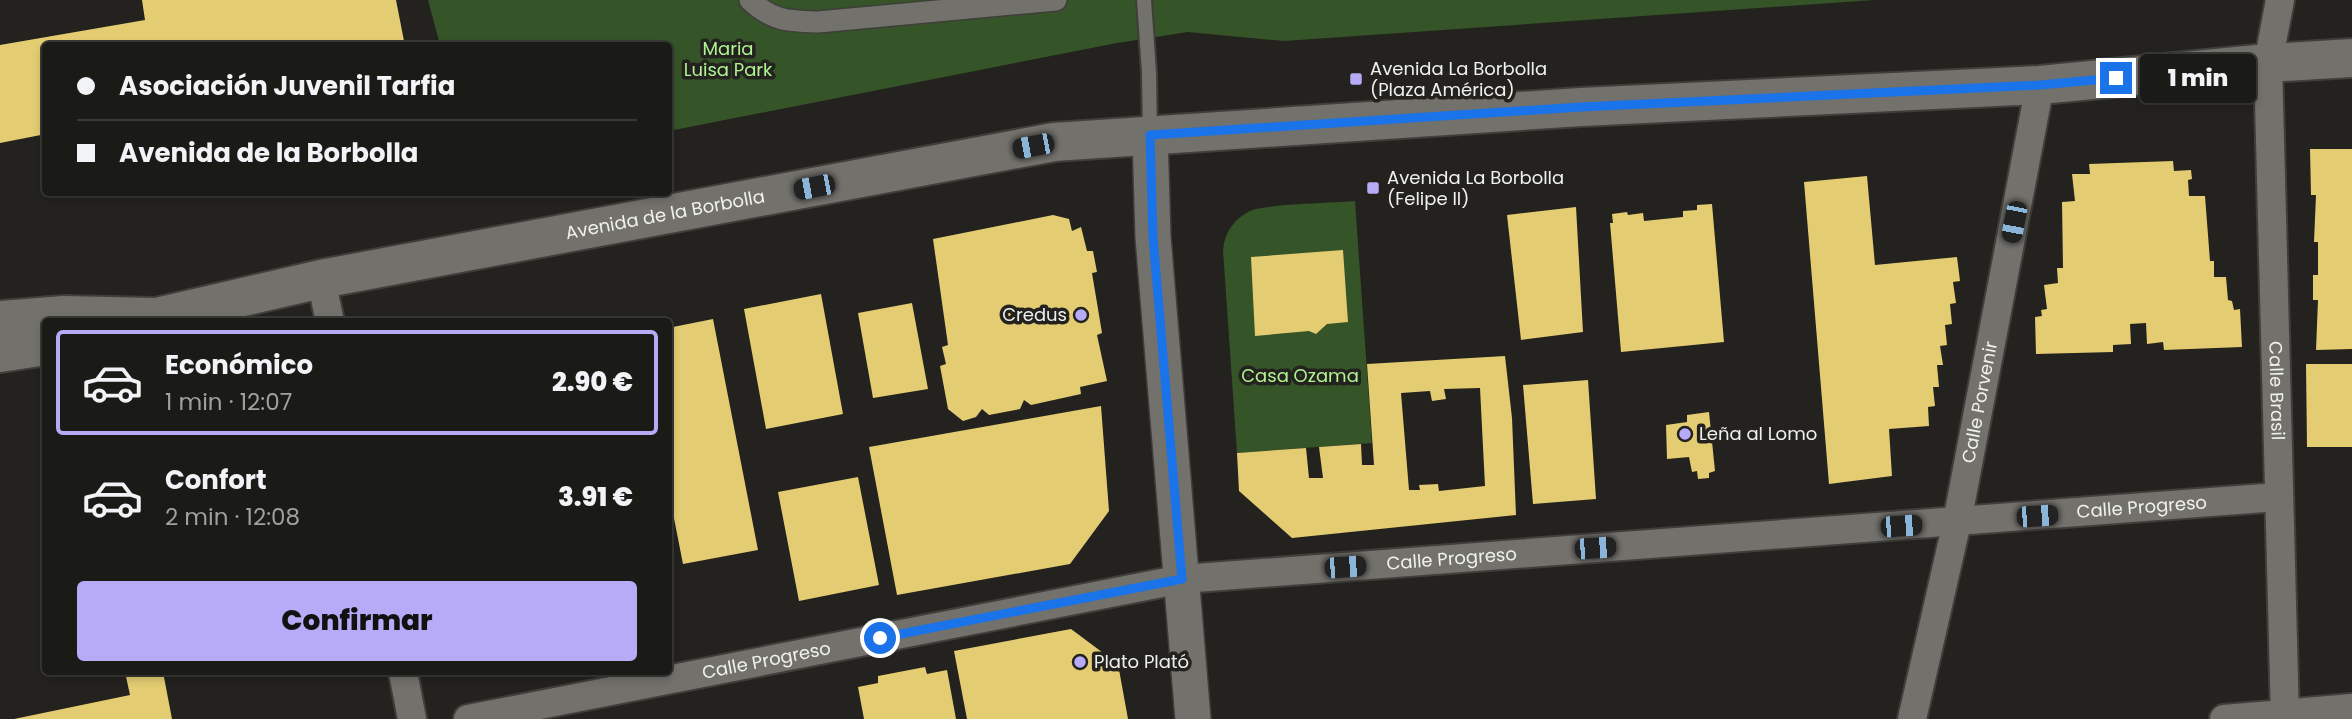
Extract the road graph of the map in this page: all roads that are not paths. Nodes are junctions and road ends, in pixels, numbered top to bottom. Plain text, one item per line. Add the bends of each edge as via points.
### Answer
1 (750, 0) edge
2 (1056, 0) edge
3 (1144, 0) edge
4 (2280, 0) edge
5 (2352, 58) edge
6 (2268, 63) junction
7 (2040, 85) junction
8 (1150, 135) junction
9 (321, 279) junction
10 (118, 318) edge
11 (149, 318) edge
12 (329, 318) edge
13 (0, 320) edge
14 (42, 347) edge
15 (0, 353) edge
16 (2278, 497) junction
17 (1957, 522) junction
18 (1182, 579) junction
19 (404, 675) edge
20 (2352, 708) edge
21 (2285, 717) edge
22 (412, 719) edge
23 (468, 719) edge
24 (1193, 719) edge
25 (1912, 719) edge
26 (2224, 719) edge

1 - 2 street via 783,21 818,22
3 - 8 lane
4 - 6 street, Calle Brasil
5 - 6 main road, Avenida de la Borbolla
6 - 7 main road, Avenida de la Borbolla
6 - 16 street, Calle Brasil
7 - 8 main road, Avenida de la Borbolla via 1581,107
7 - 17 street, Calle Porvenir
8 - 9 main road, Avenida de la Borbolla via 1043,144
8 - 18 street via 1153,237
9 - 11 main road, Avenida de la Borbolla
9 - 12 street
10 - 13 main road, Avenida de la Borbolla
14 - 15 main road
16 - 17 street, Calle Progreso
16 - 21 street, Calle Brasil
17 - 18 street, Calle Progreso
17 - 25 street, Calle Porvenir
18 - 23 street, Calle Progreso
18 - 24 street
19 - 22 street
20 - 21 street
21 - 26 street

